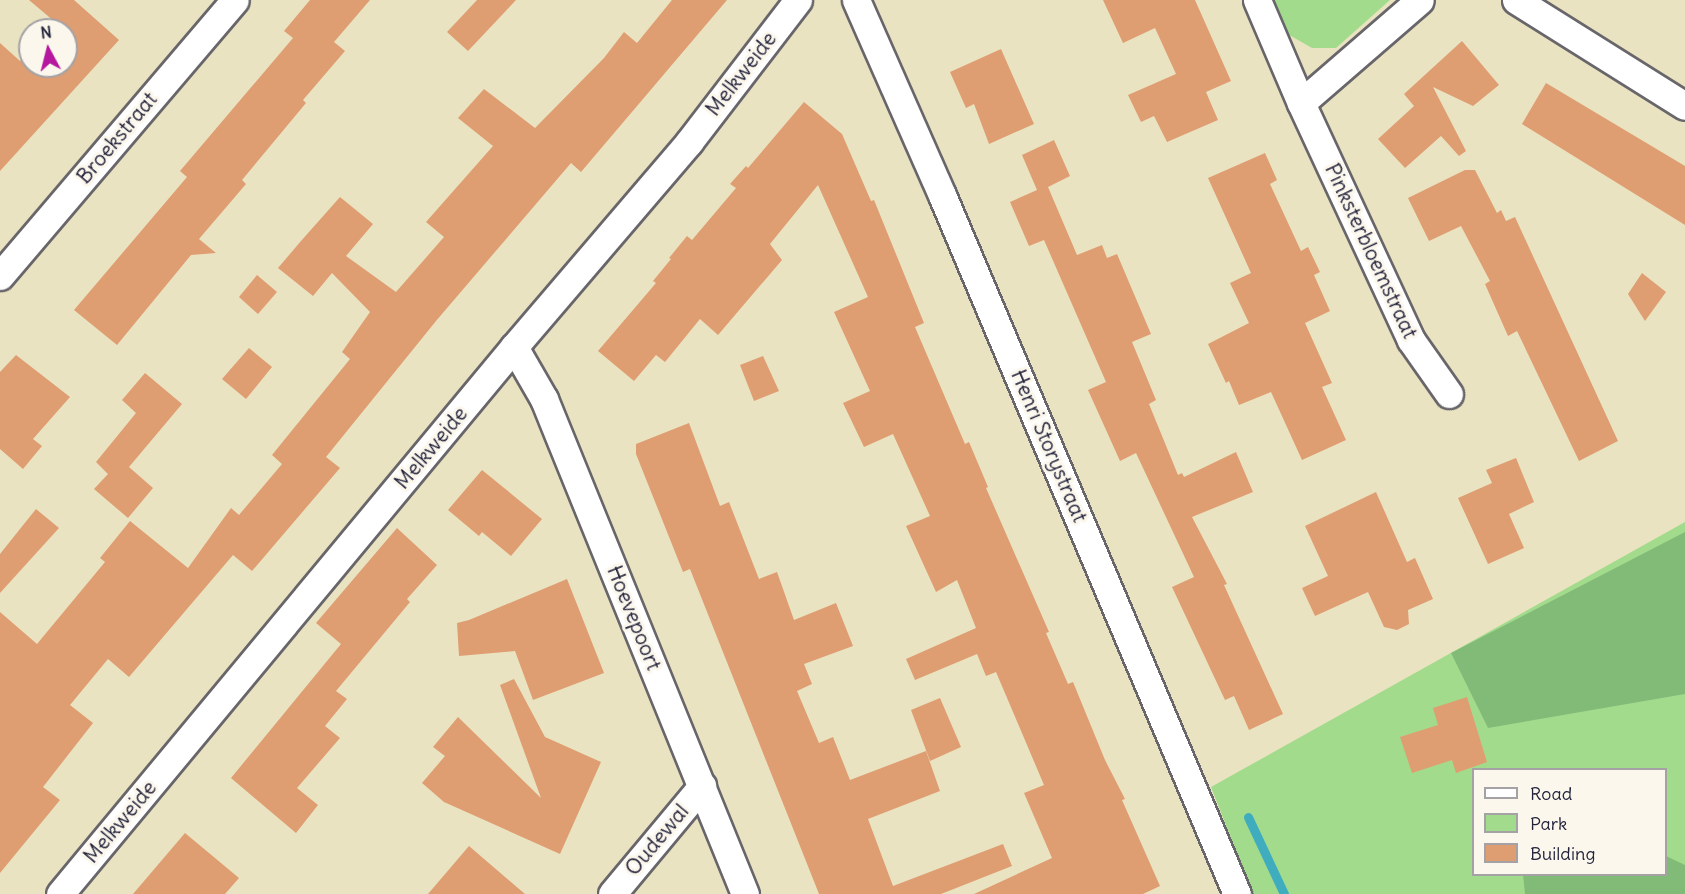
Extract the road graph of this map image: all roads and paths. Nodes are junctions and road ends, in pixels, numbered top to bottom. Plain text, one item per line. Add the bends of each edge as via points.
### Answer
1 (235, 0) edge
2 (798, 0) edge
3 (856, 0) edge
4 (1257, 0) edge
5 (1420, 0) edge
6 (1516, 0) edge
7 (1301, 104) junction
8 (1685, 105) edge
9 (2, 271) edge
10 (514, 347) junction
11 (1449, 394) dead end
12 (702, 786) junction
13 (60, 894) edge
14 (612, 894) edge
15 (745, 894) edge
16 (1237, 894) edge

1 - 9 street, Broekstraat
2 - 10 street, Melkweide via 689,142
3 - 16 street, Henri Storystraat
4 - 7 street, Pinksterbloemstraat
5 - 7 street
6 - 8 street
7 - 11 street, Pinksterbloemstraat via 1411,340
10 - 12 street, Hoevepoort via 544,399
10 - 13 street, Melkweide
12 - 14 street, Oudewal
12 - 15 street, Hoevepoort

